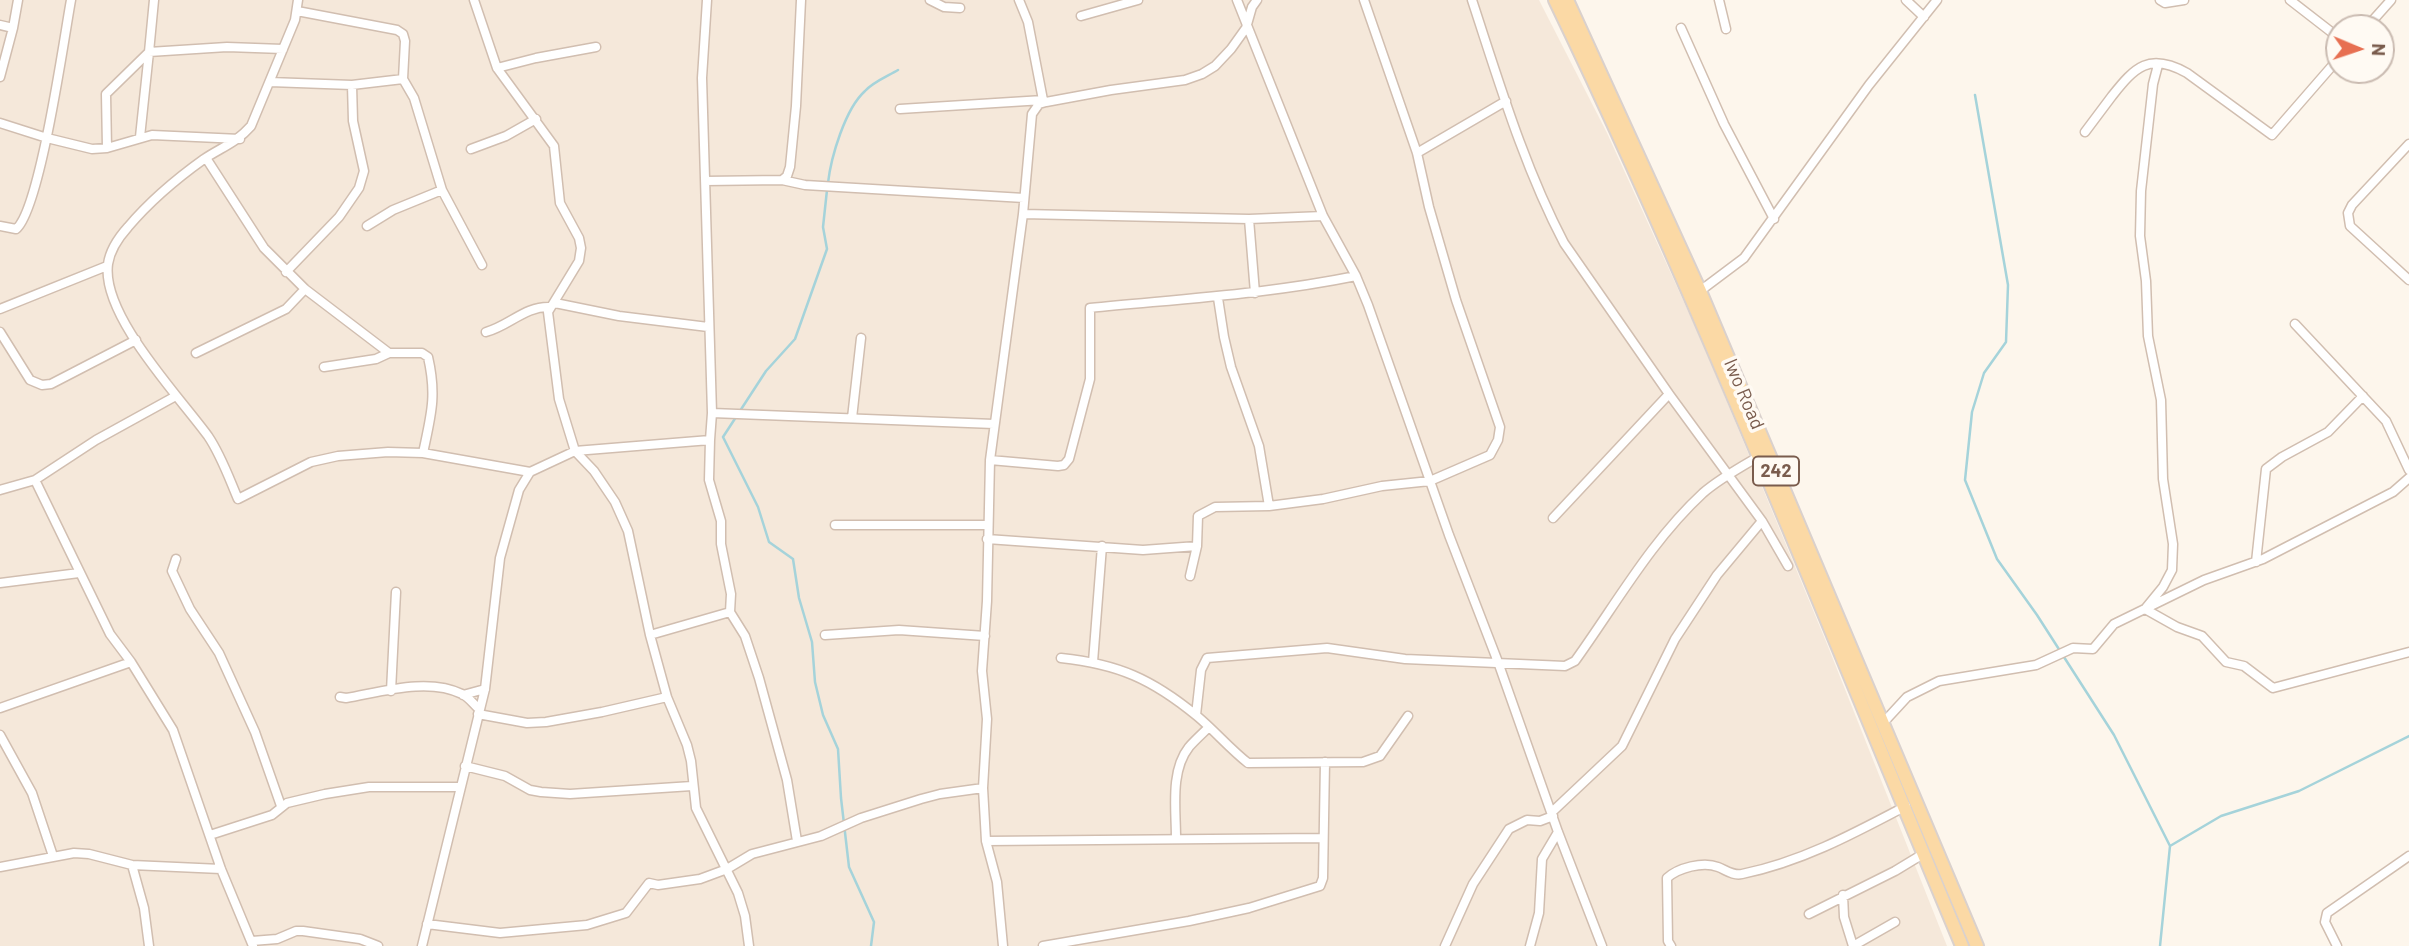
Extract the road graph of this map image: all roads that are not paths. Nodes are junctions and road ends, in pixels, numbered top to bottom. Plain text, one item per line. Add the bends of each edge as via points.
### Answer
1 (18, 0) edge
2 (71, 0) edge
3 (155, 0) edge
4 (298, 0) edge
5 (474, 0) edge
6 (707, 0) edge
7 (801, 0) edge
8 (930, 0) edge
9 (1019, 0) edge
10 (1138, 0) edge
11 (1237, 0) edge
12 (1257, 0) edge
13 (1364, 0) edge
14 (1472, 0) edge
15 (1555, 0) edge
16 (1567, 0) edge
17 (1719, 0) edge
18 (1906, 0) edge
19 (1937, 0) edge
20 (2160, 0) edge
21 (2184, 0) edge
22 (2290, 0) edge
23 (2391, 0) edge
24 (960, 8) dead end
25 (297, 11) junction
26 (2378, 14) edge
27 (1081, 16) dead end
28 (1924, 16) junction
29 (0, 25) edge
30 (2325, 27) edge
31 (13, 28) junction
32 (1246, 28) junction
33 (1681, 28) dead end
34 (1726, 29) dead end
35 (596, 47) dead end
36 (283, 50) junction
37 (149, 52) junction
38 (2158, 65) junction
39 (497, 68) junction
40 (1596, 72) junction
41 (2325, 74) edge
42 (0, 77) edge
43 (404, 79) junction
44 (270, 82) junction
45 (352, 85) junction
46 (1506, 101) junction
47 (1041, 102) junction
48 (900, 109) dead end
49 (536, 118) junction
50 (0, 123) edge
51 (2085, 132) dead end
52 (140, 137) junction
53 (47, 138) junction
54 (240, 139) junction
55 (2409, 144) edge
56 (107, 148) junction
57 (471, 149) dead end
58 (1417, 153) junction
59 (206, 158) junction
60 (782, 180) junction
61 (705, 181) junction
62 (442, 190) junction
63 (1024, 198) junction
64 (1023, 214) junction
65 (1323, 216) junction
66 (1249, 219) junction
67 (1774, 219) junction
68 (0, 226) edge
69 (367, 226) dead end
70 (481, 265) dead end
71 (107, 266) junction
72 (286, 272) junction
73 (1356, 276) junction
74 (2409, 280) edge
75 (305, 289) junction
76 (1700, 291) junction
77 (1255, 293) junction
78 (1218, 298) junction
79 (552, 305) junction
80 (0, 309) edge
81 (2295, 324) dead end
82 (708, 327) junction
83 (0, 332) edge
84 (486, 332) dead end
85 (861, 338) dead end
86 (136, 340) junction
87 (196, 353) dead end
88 (389, 353) junction
89 (324, 368) dead end
90 (1669, 394) junction
91 (2363, 396) junction
92 (174, 397) junction
93 (712, 412) junction
94 (852, 418) junction
95 (994, 424) junction
96 (710, 440) junction
97 (575, 450) junction
98 (423, 453) junction
99 (1758, 457) junction
100 (990, 460) junction
101 (2409, 470) edge
102 (530, 472) junction
103 (1729, 474) junction
104 (2409, 478) edge
105 (36, 480) junction
106 (1430, 481) junction
107 (0, 490) edge
108 (1269, 506) junction
109 (1553, 518) dead end
110 (1762, 521) junction
111 (835, 525) dead end
112 (988, 525) junction
113 (987, 539) junction
114 (1102, 546) junction
115 (1197, 547) junction
116 (176, 559) dead end
117 (2256, 562) junction
118 (1788, 566) dead end
119 (79, 573) junction
120 (1190, 576) dead end
121 (0, 583) edge
122 (396, 592) dead end
123 (2145, 609) junction
124 (730, 612) junction
125 (650, 635) junction
126 (825, 635) dead end
127 (985, 636) junction
128 (2409, 652) edge
129 (1061, 658) dead end
130 (131, 662) junction
131 (1093, 662) junction
132 (1498, 662) junction
133 (485, 689) junction
134 (391, 691) junction
135 (463, 695) junction
136 (340, 697) dead end
137 (667, 697) junction
138 (0, 708) edge
139 (479, 712) junction
140 (1196, 715) junction
141 (1408, 716) dead end
142 (1883, 723) junction
143 (1209, 727) junction
144 (0, 735) edge
145 (1325, 762) junction
146 (465, 766) junction
147 (692, 786) junction
148 (460, 788) junction
149 (983, 788) junction
150 (281, 806) junction
151 (1906, 806) junction
152 (1552, 814) junction
153 (1558, 832) junction
154 (210, 835) junction
155 (1176, 838) junction
156 (1323, 838) junction
157 (797, 841) junction
158 (986, 841) junction
159 (1923, 854) junction
160 (53, 856) junction
161 (2409, 856) edge
162 (132, 865) junction
163 (0, 867) edge
164 (221, 869) junction
165 (727, 869) junction
166 (1843, 895) junction
167 (1963, 913) junction
168 (1809, 914) dead end
169 (1950, 918) junction
170 (1895, 922) dead end
171 (427, 924) junction
172 (252, 944) edge
173 (149, 946) edge
174 (378, 946) edge
175 (422, 946) edge
176 (750, 946) edge
177 (1003, 946) edge
178 (1043, 946) edge
179 (1445, 946) edge
180 (1530, 946) edge
181 (1602, 946) edge
182 (1671, 946) edge
183 (1853, 946) edge
184 (1962, 946) edge
185 (1977, 946) edge
186 (2337, 946) edge

1 - 31 street
2 - 53 street
3 - 37 street
4 - 25 street
5 - 39 street
6 - 61 street via 702,78
7 - 60 street via 790,167
8 - 24 street
9 - 47 street via 1028,22
10 - 27 street
11 - 32 street
12 - 32 street
13 - 58 street
14 - 46 street
15 - 40 main road, Iwo Road
16 - 40 main road, Iwo Road / 242
17 - 34 street
18 - 28 street
19 - 28 street
20 - 21 street
22 - 30 street
23 - 26 street
25 - 36 street
25 - 43 street via 397,30 405,41
28 - 67 street
29 - 31 street
31 - 42 street
32 - 47 street via 1215,66 1202,74
32 - 65 street
33 - 67 street
35 - 39 street
36 - 37 street via 227,47
36 - 44 street
37 - 52 street
37 - 56 street via 106,94
38 - 41 street via 2187,74 2272,135
38 - 51 street via 2134,70
38 - 123 street via 2141,191 2140,236 2173,544 2172,570
39 - 49 street
40 - 76 main road, Iwo Road / 242
40 - 99 main road, Iwo Road
43 - 45 street
43 - 62 street
44 - 45 street
44 - 54 street via 251,126
45 - 72 street via 353,121 364,171 359,188 339,217
46 - 58 street
46 - 90 street via 1564,243
47 - 48 street
47 - 63 street via 1032,114
49 - 57 street
49 - 79 street via 554,146 560,203 581,248 579,261
50 - 53 street
52 - 54 street
52 - 56 street
53 - 56 street
53 - 68 street via 22,224 16,229
54 - 59 street
55 - 74 street via 2348,213 2350,226
58 - 106 street via 1456,300 1500,427 1490,455
59 - 71 street via 161,192 127,228 110,252
59 - 72 street via 254,234
60 - 61 street
60 - 63 street
61 - 82 street
62 - 69 street
62 - 70 street
63 - 64 street
64 - 66 street
64 - 95 street
65 - 66 street
65 - 73 street
66 - 77 street
67 - 76 street via 1744,258
71 - 80 street
71 - 86 street via 113,301
72 - 75 street
73 - 77 street
73 - 106 street
75 - 87 street via 286,309
75 - 88 street
76 - 142 main road, Iwo Road / 242
77 - 78 street
78 - 100 street via 1090,308 1090,379 1069,459 1058,466
78 - 108 street via 1231,367 1259,446
79 - 82 street
79 - 84 street via 519,314
79 - 97 street via 548,312 554,376
81 - 91 street
82 - 93 street
83 - 86 street via 30,380 42,385
85 - 94 street
86 - 92 street
88 - 89 street
88 - 98 street via 422,352 429,357 434,396
90 - 103 street
90 - 109 street
91 - 101 street via 2386,421
91 - 117 street via 2329,432 2266,470
92 - 98 street via 208,437 238,499 311,461
92 - 105 street
93 - 94 street
93 - 96 street
94 - 95 street
95 - 100 street
96 - 97 street
96 - 124 street via 709,480 721,521
97 - 102 street
97 - 125 street via 615,502 628,531
98 - 102 street
99 - 103 street
99 - 151 main road, Iwo Road
100 - 112 street
102 - 133 street via 519,489 500,558
103 - 110 street
103 - 132 street via 1704,492 1671,528 1575,661 1565,666
104 - 117 street via 2393,492
105 - 107 street
105 - 119 street
106 - 108 street
106 - 132 street
108 - 115 street via 1206,511 1198,516
110 - 118 street
110 - 152 street via 1717,575 1675,639 1622,746
111 - 112 street
112 - 113 street
113 - 114 street
113 - 127 street
114 - 115 street via 1143,550
114 - 131 street
115 - 120 street
116 - 150 street via 172,571 219,653 255,732
117 - 123 street via 2204,580
119 - 121 street
119 - 130 street via 110,634
122 - 134 street
123 - 128 street via 2202,636 2226,663 2244,666 2273,688
123 - 142 street via 2114,624 2093,649 2073,648 2036,665 1939,681 1907,697
124 - 125 street
124 - 157 street via 745,636 759,678 787,780
125 - 137 street
126 - 127 street via 899,630
127 - 149 street
129 - 131 street
130 - 138 street
130 - 154 street via 173,730
131 - 140 street via 1145,679
132 - 140 street via 1405,659 1327,648 1207,659 1201,670
132 - 152 street
133 - 135 street
133 - 139 street
134 - 135 street via 435,687
134 - 136 street
135 - 139 street
137 - 139 street via 546,722 527,723
137 - 147 street via 687,745
139 - 146 street
140 - 143 street
141 - 145 street via 1375,760
142 - 167 main road, Iwo Road / 242
143 - 145 street via 1248,763
143 - 155 street via 1188,748 1178,771
144 - 160 street via 38,805
145 - 156 street
146 - 147 street via 541,792
146 - 148 street
147 - 165 street via 700,819
148 - 150 street via 369,787
148 - 171 street
149 - 157 street via 940,794
149 - 158 street
150 - 154 street via 272,815
151 - 159 main road, Iwo Road
151 - 182 street via 1775,867 1736,875 1714,865 1676,870 1667,878
152 - 153 street
152 - 179 street via 1509,829 1473,884
153 - 180 street via 1542,859 1539,913
153 - 181 street
154 - 164 street
155 - 156 street
155 - 158 street
156 - 178 street via 1323,878 1315,889 1189,921
157 - 165 street via 751,854
158 - 177 street via 997,882
159 - 166 street
159 - 169 main road, Iwo Road
160 - 162 street via 89,854
160 - 163 street
161 - 186 street via 2327,913 2325,922
162 - 164 street
162 - 173 street
164 - 172 street
165 - 171 street via 689,880 649,883 625,913 587,925 500,933
165 - 176 street via 746,916
166 - 168 street
166 - 183 street
167 - 169 main road
167 - 185 main road, Iwo Road / 242
169 - 184 main road, Iwo Road
170 - 183 street
171 - 175 street
172 - 174 street via 303,931

